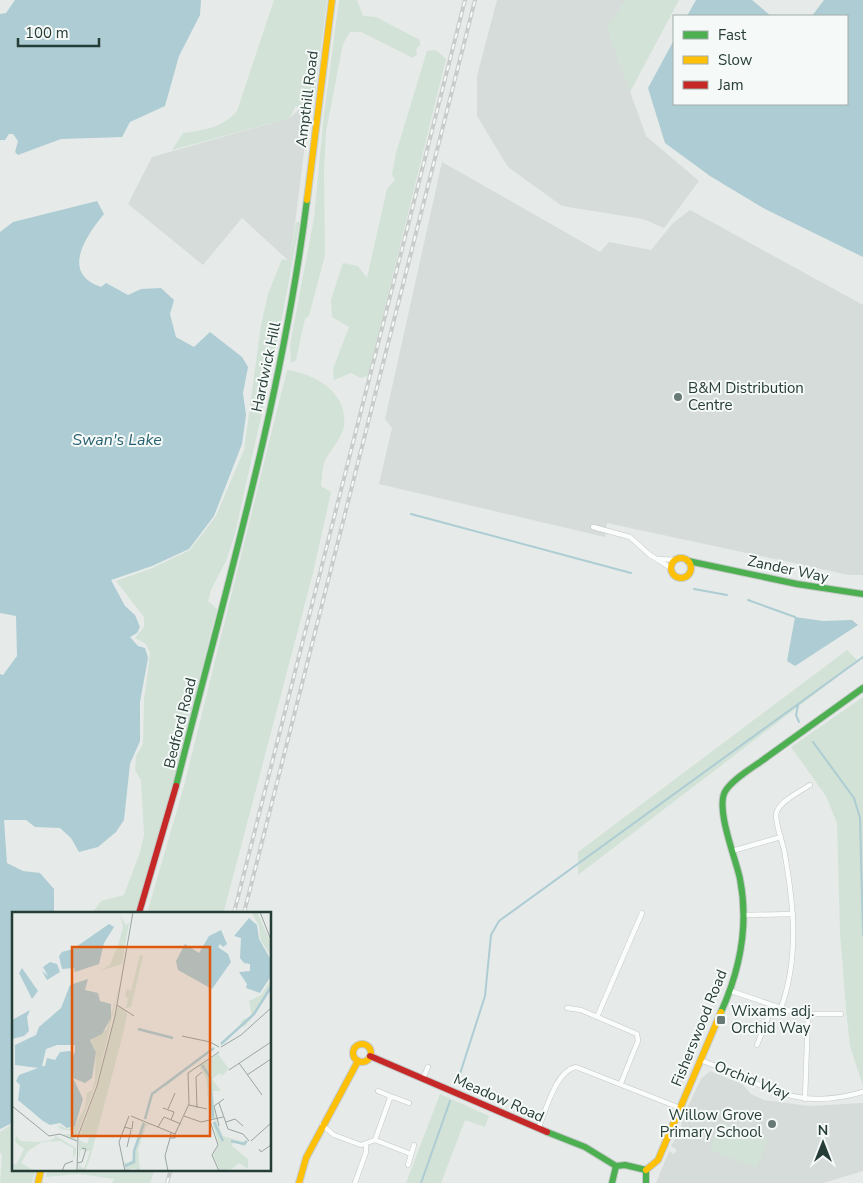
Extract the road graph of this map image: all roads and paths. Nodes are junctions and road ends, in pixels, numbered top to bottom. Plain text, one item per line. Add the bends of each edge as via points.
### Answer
1 (332, 0) edge
2 (307, 200) joint
3 (593, 527) dead end
4 (239, 538) joint
5 (657, 559) junction
6 (676, 560) junction
7 (688, 561) junction
8 (708, 565) junction
9 (671, 568) junction
10 (690, 573) junction
11 (863, 594) edge
12 (863, 688) edge
13 (810, 785) dead end
14 (781, 837) junction
15 (732, 850) junction
16 (139, 912) edge
17 (642, 913) dead end
18 (793, 914) junction
19 (744, 915) junction
20 (731, 990) junction
21 (773, 1005) junction
22 (567, 1008) dead end
23 (781, 1008) junction
24 (808, 1014) junction
25 (841, 1014) dead end
26 (597, 1017) junction
27 (757, 1045) dead end
28 (370, 1056) junction
29 (700, 1060) junction
30 (358, 1061) junction
31 (428, 1067) dead end
32 (423, 1078) junction
33 (620, 1082) junction
34 (378, 1091) dead end
35 (863, 1092) edge
36 (390, 1098) junction
37 (805, 1099) junction
38 (409, 1103) dead end
39 (680, 1108) junction
40 (322, 1126) junction
41 (539, 1126) junction
42 (375, 1140) junction
43 (366, 1145) junction
44 (414, 1145) dead end
45 (411, 1154) junction
46 (408, 1164) dead end
47 (616, 1166) junction
48 (42, 1170) edge
49 (646, 1170) junction
50 (38, 1183) edge
51 (299, 1183) edge
52 (354, 1183) edge
53 (612, 1183) edge
54 (646, 1183) edge

1 - 2 street, Ampthill Road
2 - 4 street, Hardwick Hill via 282,355
3 - 5 street via 630,537
4 - 16 street, Bedford Road via 166,825
5 - 6 street
5 - 9 street
6 - 7 street
6 - 9 street
7 - 8 street, Zander Way
7 - 10 street
8 - 10 street
8 - 11 street, Zander Way via 824,590
9 - 10 street via 678,578 685,578
12 - 15 street, Fisherswood Road via 725,791 721,805
13 - 14 street via 776,811
14 - 15 street
14 - 18 street via 793,897
15 - 19 street, Fisherswood Road
17 - 26 street
18 - 19 street
18 - 23 street via 790,974
19 - 20 street, Fisherswood Road via 743,939
20 - 21 street
20 - 29 street, Fisherswood Road
21 - 23 street
21 - 27 street
22 - 26 street
23 - 24 street
24 - 25 street
24 - 37 street
26 - 33 street via 637,1034 638,1041
28 - 30 street via 366,1061
28 - 30 street via 368,1046 358,1044 352,1053
28 - 32 street, Meadow Road
29 - 37 street, Orchid Way via 778,1094
29 - 39 street, Fisherswood Road
30 - 40 street
31 - 32 street
32 - 41 street, Meadow Road
33 - 39 street
33 - 41 street via 582,1068 566,1070
34 - 36 street
35 - 37 street, Orchid Way via 843,1098
36 - 38 street
36 - 42 street
39 - 49 street, Fisherswood Road via 658,1160
40 - 43 street via 334,1135
40 - 51 street via 306,1158
41 - 47 street, Meadow Road via 591,1149
42 - 43 street
42 - 45 street
43 - 52 street
44 - 45 street
45 - 46 street
47 - 49 street
47 - 53 street
48 - 50 street
49 - 54 street

